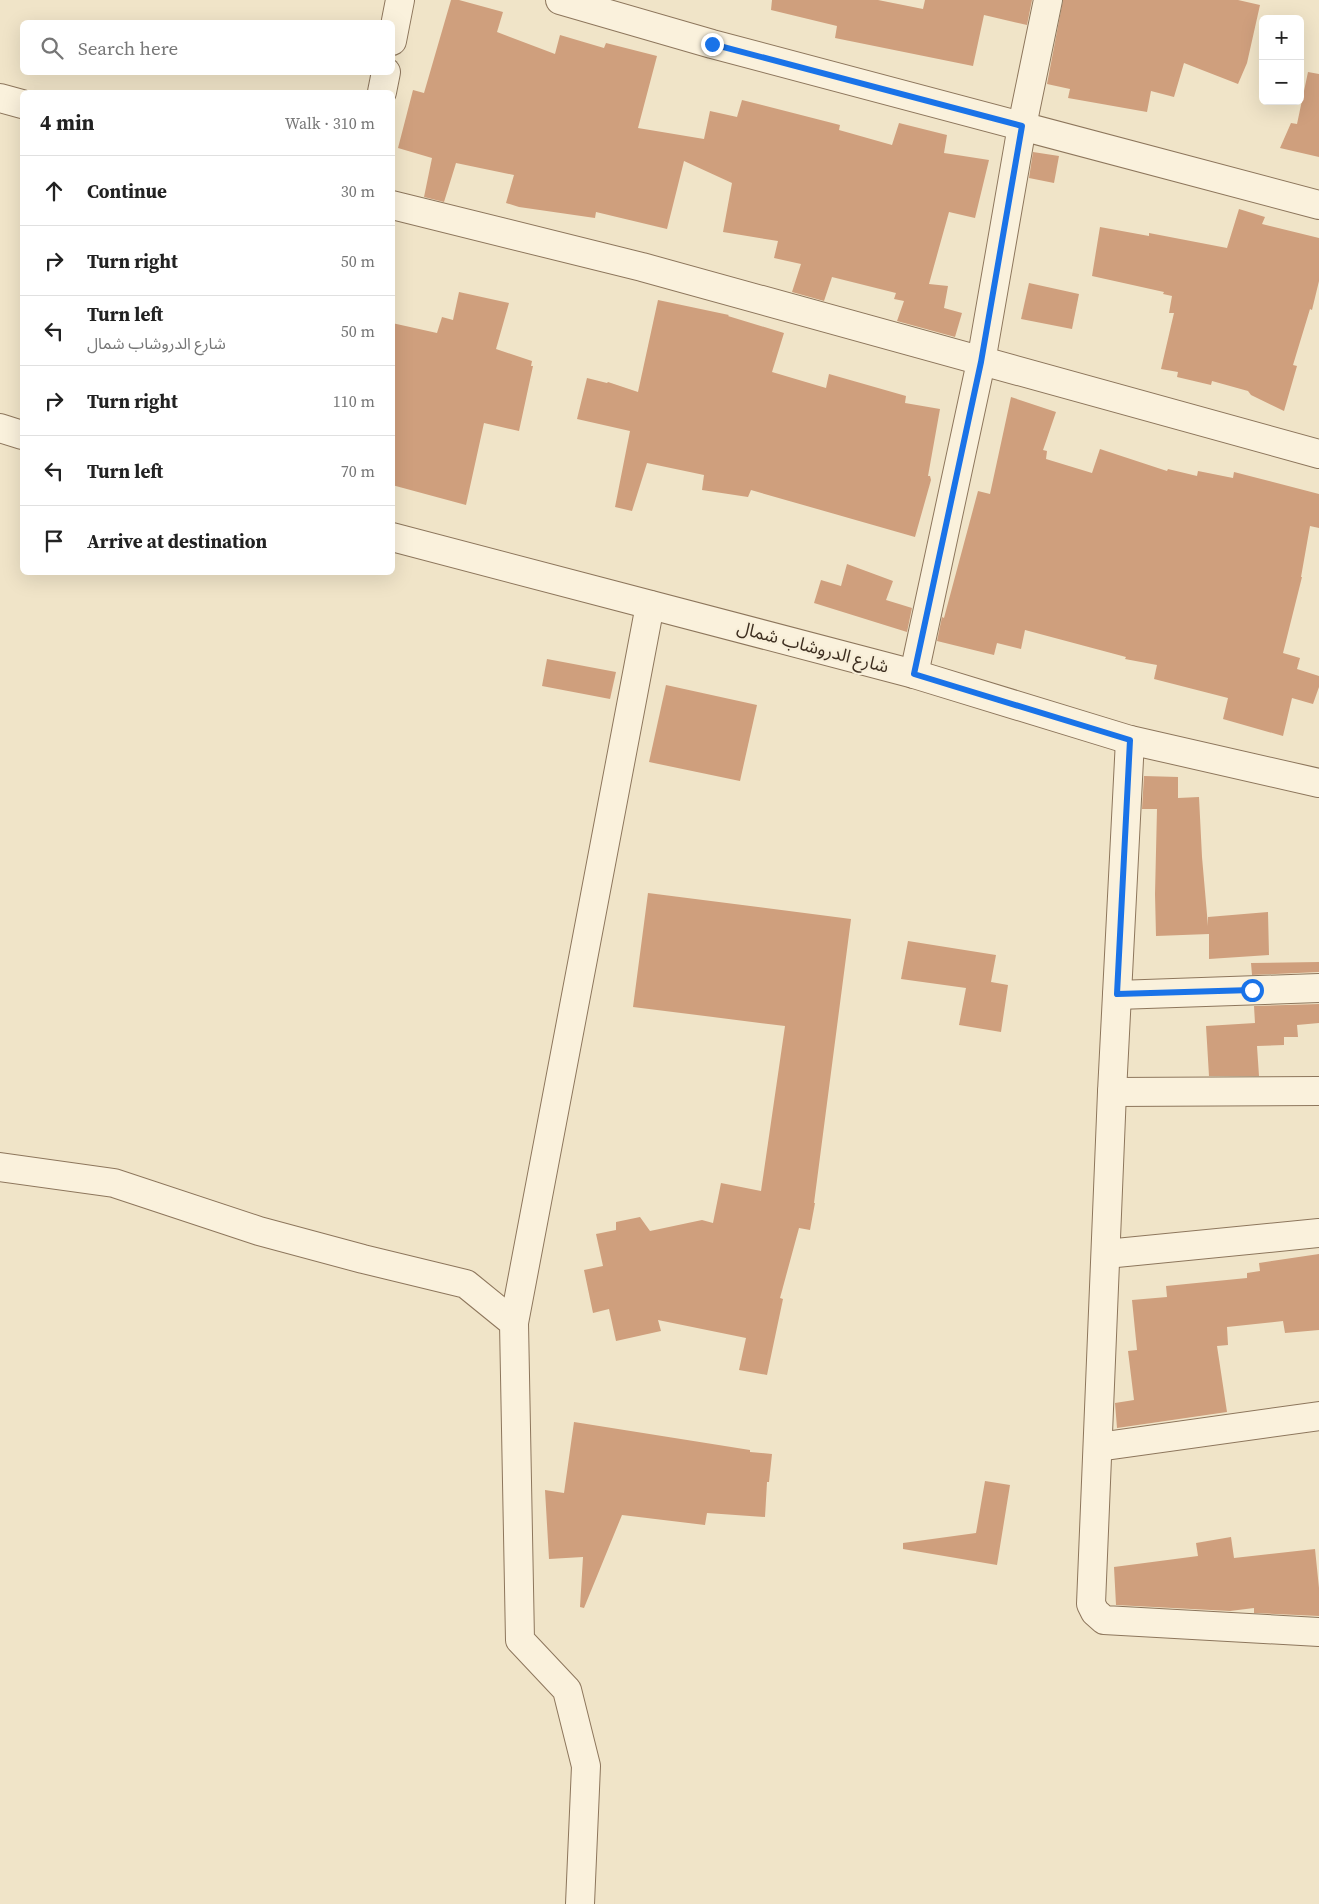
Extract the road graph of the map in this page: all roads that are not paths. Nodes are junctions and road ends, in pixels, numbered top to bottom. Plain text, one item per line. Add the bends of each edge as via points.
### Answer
1 (400, 0) edge
2 (560, 0) edge
3 (1048, 0) edge
4 (395, 25) edge
5 (385, 75) edge
6 (382, 90) edge
7 (0, 98) edge
8 (20, 103) edge
9 (1022, 126) junction
10 (1319, 205) edge
11 (395, 206) edge
12 (981, 362) junction
13 (0, 428) edge
14 (20, 434) edge
15 (1319, 454) edge
16 (395, 538) edge
17 (650, 605) junction
18 (914, 674) junction
19 (1130, 740) junction
20 (1319, 783) edge
21 (1319, 988) edge
22 (1117, 994) junction
23 (1319, 1091) edge
24 (1112, 1092) junction
25 (0, 1166) edge
26 (1319, 1233) edge
27 (1106, 1254) junction
28 (514, 1322) junction
29 (1319, 1416) edge
30 (1098, 1447) junction
31 (1319, 1632) edge
32 (580, 1904) edge

1 - 4 street
2 - 9 street
3 - 9 street
5 - 6 street
7 - 8 street
9 - 10 street
9 - 12 street
11 - 12 street via 642,267
12 - 15 street
12 - 18 street
13 - 14 street
16 - 17 street, شارع الدروشاب شمال
17 - 18 street, شارع الدروشاب شمال
17 - 28 street
18 - 19 street, شارع الدروشاب شمال
19 - 20 street, شارع الدروشاب شمال
19 - 22 street
21 - 22 street
22 - 24 street
23 - 24 street
24 - 27 street
25 - 28 street via 114,1184 259,1231 466,1284
26 - 27 street
27 - 30 street
28 - 32 street via 520,1640 568,1690 586,1766
29 - 30 street
30 - 31 street via 1091,1604 1104,1620

